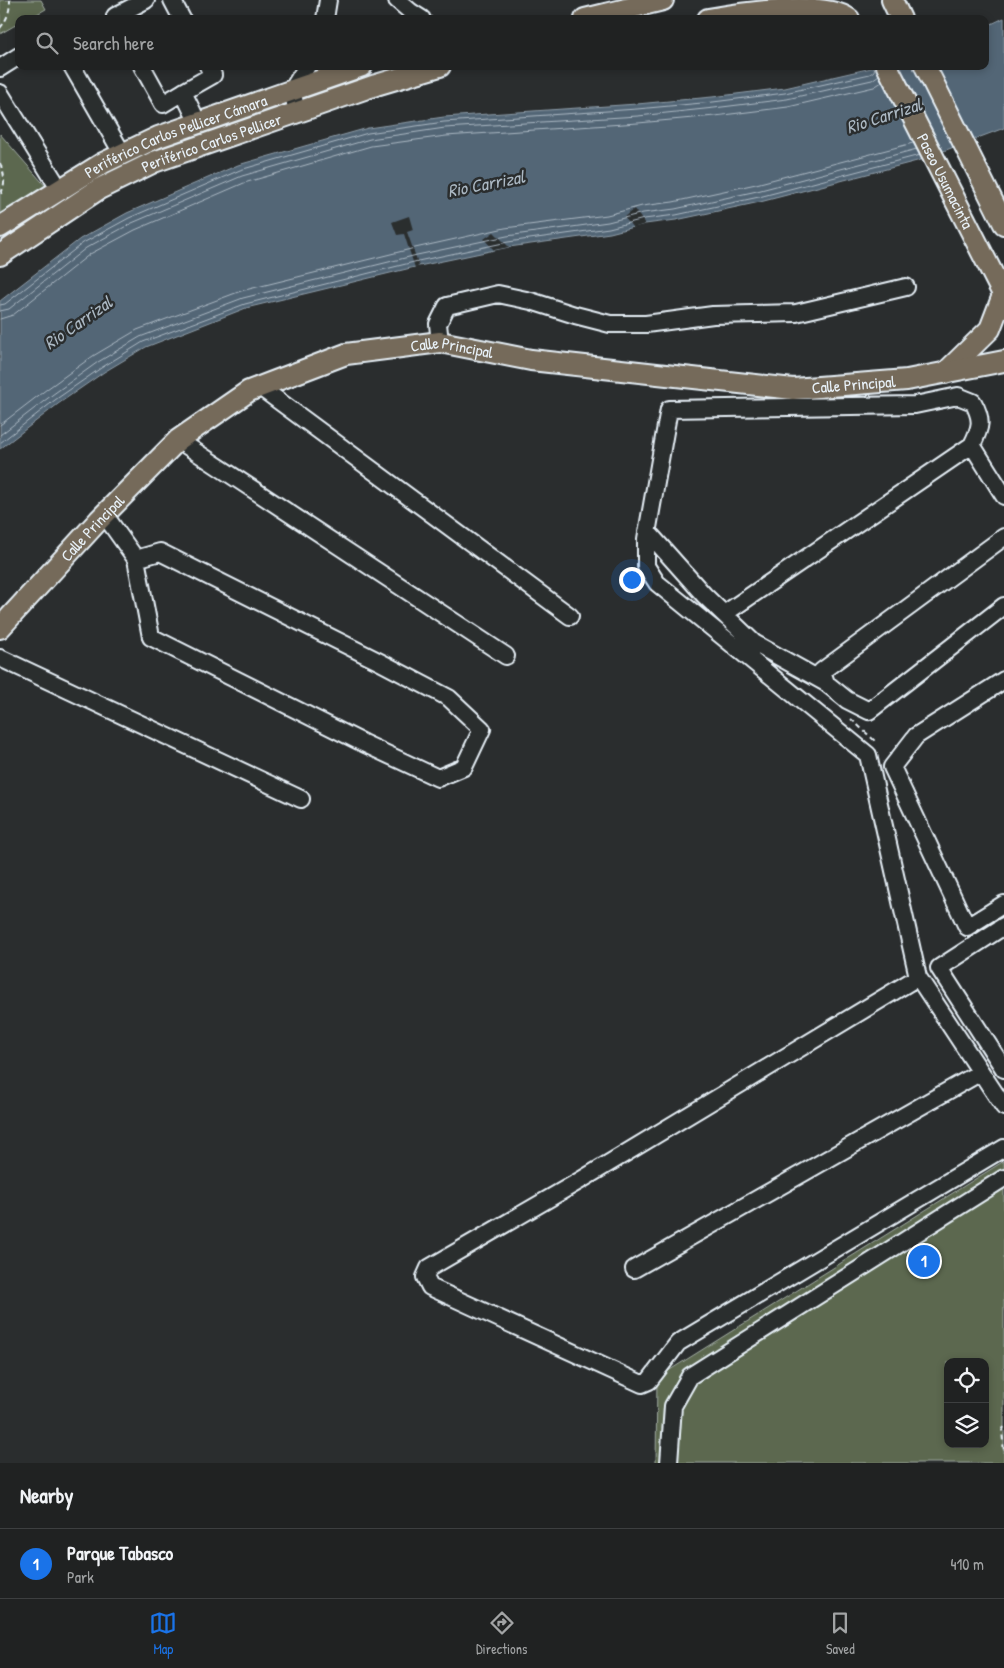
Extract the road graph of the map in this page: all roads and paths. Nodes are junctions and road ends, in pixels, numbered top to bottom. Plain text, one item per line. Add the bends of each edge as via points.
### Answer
1 (10, 0) edge
2 (146, 0) edge
3 (172, 0) edge
4 (663, 0) edge
5 (770, 0) edge
6 (851, 0) edge
7 (398, 2) edge
8 (623, 7) edge
9 (117, 15) edge
10 (180, 15) edge
11 (416, 15) edge
12 (598, 15) edge
13 (712, 15) edge
14 (734, 15) edge
15 (844, 15) edge
16 (857, 15) edge
17 (0, 28) edge
18 (15, 59) edge
19 (0, 68) edge
20 (74, 70) edge
21 (144, 70) edge
22 (210, 70) edge
23 (304, 70) edge
24 (350, 70) edge
25 (427, 70) edge
26 (890, 70) edge
27 (927, 70) edge
28 (292, 90) junction
29 (183, 92) junction
30 (0, 93) edge
31 (297, 112) junction
32 (198, 123) junction
33 (122, 153) junction
34 (0, 164) edge
35 (60, 190) junction
36 (0, 196) edge
37 (1004, 224) edge
38 (0, 227) edge
39 (0, 255) edge
40 (906, 286) dead end
41 (1004, 295) edge
42 (440, 342) junction
43 (1004, 361) edge
44 (945, 373) junction
45 (260, 387) junction
46 (178, 440) junction
47 (972, 445) junction
48 (996, 469) edge
49 (1004, 496) edge
50 (104, 514) junction
51 (647, 531) junction
52 (1004, 538) edge
53 (136, 559) junction
54 (1004, 606) edge
55 (724, 614) junction
56 (570, 616) dead end
57 (0, 628) edge
58 (506, 656) dead end
59 (0, 658) edge
60 (1004, 680) edge
61 (826, 682) junction
62 (300, 799) dead end
63 (1004, 904) edge
64 (1004, 926) edge
65 (918, 977) junction
66 (1004, 1069) edge
67 (981, 1072) junction
68 (1004, 1107) edge
69 (1004, 1148) edge
70 (1004, 1178) edge
71 (634, 1269) dead end
72 (1004, 1427) edge
73 (1004, 1452) edge
74 (669, 1463) edge

1 - 17 path via 8,15
2 - 9 street
3 - 10 street
4 - 8 main road
5 - 13 main road
6 - 16 main road
7 - 11 street
8 - 12 main road
14 - 15 main road via 810,5 823,6
18 - 19 street
20 - 33 street
21 - 29 street via 163,104
22 - 29 street via 213,75
23 - 28 street
24 - 28 main road, Periférico Carlos Pellicer Cámara
25 - 31 main road, Periférico Carlos Pellicer
26 - 41 main road, Paseo Usumacinta
27 - 37 main road, Paseo Usumacinta
28 - 31 street
28 - 32 main road, Periférico Carlos Pellicer Cámara
29 - 32 street
30 - 35 street
31 - 39 main road, Periférico Carlos Pellicer via 126,174
32 - 33 main road, Periférico Carlos Pellicer Cámara
33 - 35 main road, Periférico Carlos Pellicer Cámara
34 - 36 path via 6,177
35 - 38 main road, Periférico Carlos Pellicer Cámara
40 - 42 street via 796,312 713,315 646,324 610,324 498,294 447,306 438,324
41 - 44 main road via 990,329
42 - 44 main road, Calle Principal via 531,360 793,389 907,380
42 - 45 main road, Calle Principal via 346,354
43 - 44 main road, Calle Principal
45 - 46 main road, Calle Principal via 249,390
45 - 56 street
46 - 50 main road, Calle Principal
46 - 58 street
47 - 48 street
47 - 51 street via 979,430 980,415 973,402 958,396 915,405 669,409
47 - 55 street
48 - 49 street
50 - 53 street
50 - 57 main road, Calle Principal
51 - 55 street
51 - 65 street via 646,566 657,583 868,755
52 - 61 street via 822,671
53 - 53 street via 160,552 449,698 482,729 464,767 438,778 151,637
54 - 61 street via 868,711 847,700
55 - 61 street via 754,643
59 - 62 street
60 - 63 street via 916,736 892,767 967,927
64 - 66 street via 939,968
65 - 67 street
65 - 69 street via 429,1268 425,1277 430,1287 642,1384 649,1381 678,1343
67 - 68 street
67 - 71 street
70 - 74 street via 690,1376 673,1406
72 - 73 path

